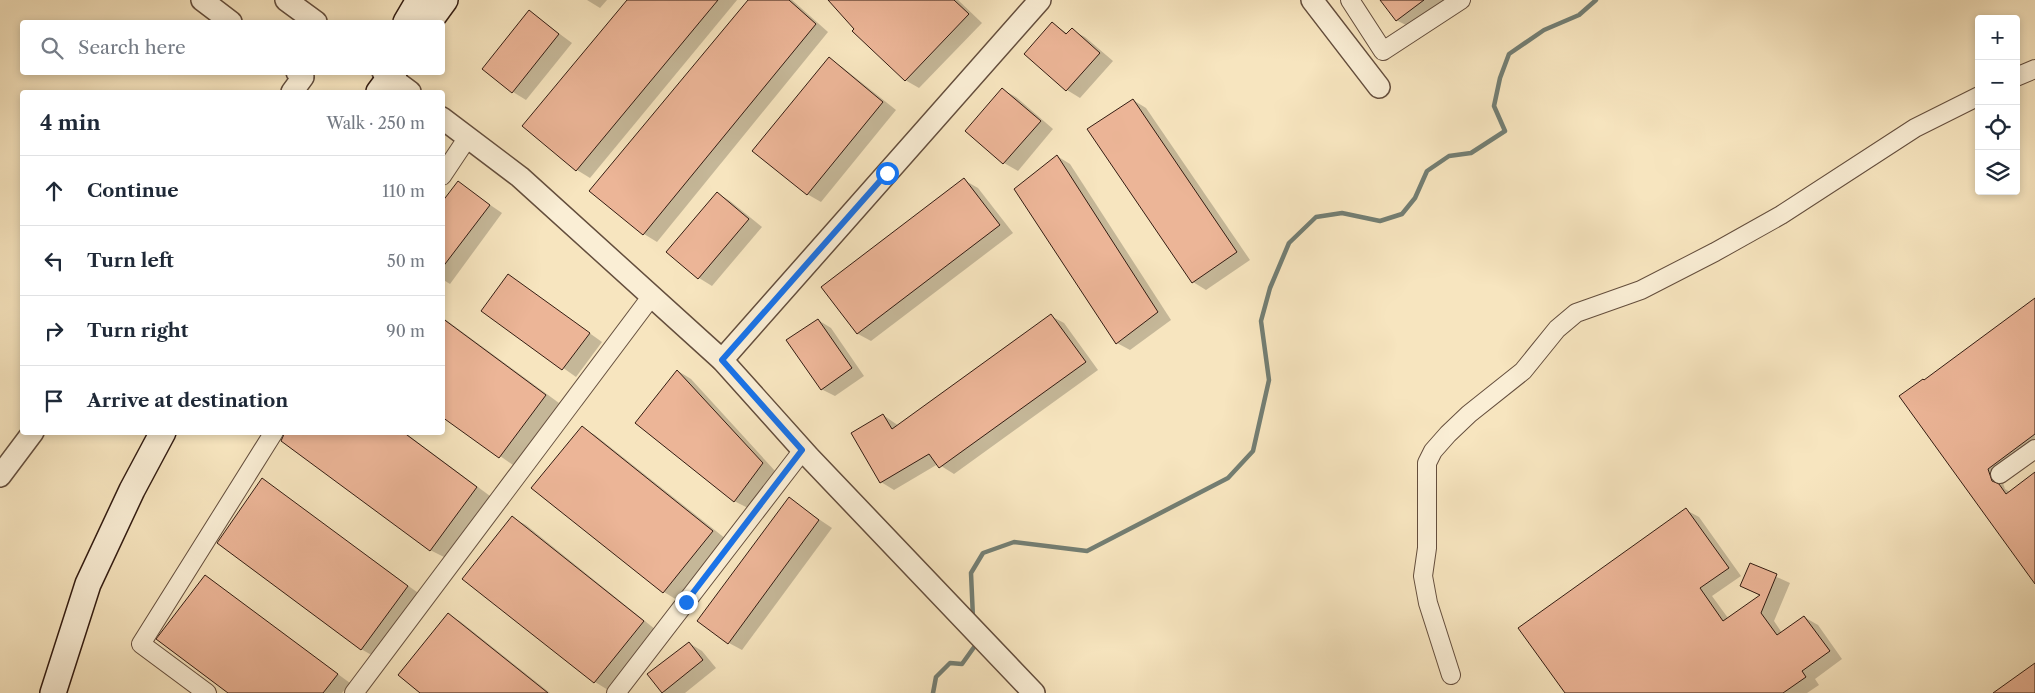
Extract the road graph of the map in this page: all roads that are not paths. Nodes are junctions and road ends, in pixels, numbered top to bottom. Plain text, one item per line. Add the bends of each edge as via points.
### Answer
1 (202, 0) edge
2 (286, 0) edge
3 (419, 0) edge
4 (445, 0) edge
5 (1040, 0) edge
6 (1312, 0) edge
7 (1350, 0) edge
8 (1461, 0) edge
9 (228, 20) edge
10 (313, 20) edge
11 (407, 20) edge
12 (430, 20) edge
13 (2035, 69) edge
14 (301, 75) edge
15 (2020, 76) edge
16 (385, 78) edge
17 (1379, 87) dead end
18 (293, 90) edge
19 (367, 90) edge
20 (406, 90) edge
21 (1975, 98) edge
22 (445, 120) edge
23 (468, 137) junction
24 (445, 172) edge
25 (651, 297) junction
26 (722, 360) junction
27 (31, 435) edge
28 (149, 435) edge
29 (161, 435) edge
30 (272, 435) edge
31 (2035, 449) edge
32 (802, 450) junction
33 (2000, 474) dead end
34 (0, 476) edge
35 (1451, 675) dead end
36 (41, 693) edge
37 (53, 693) edge
38 (207, 693) edge
39 (354, 693) edge
40 (616, 693) edge
41 (1034, 693) edge

1 - 9 street
2 - 10 street
3 - 11 main road
4 - 12 main road
5 - 26 street
6 - 17 street
7 - 8 street via 1383,51
13 - 15 street
14 - 18 street via 303,77
16 - 19 main road
16 - 20 street
21 - 35 street via 1915,128 1782,215 1715,252 1641,290 1576,313 1557,329 1523,371 1468,414 1433,451 1427,463 1427,548 1422,576
22 - 23 street
23 - 24 street
23 - 25 street via 520,177
25 - 26 street
25 - 39 street
26 - 32 street
27 - 34 street
28 - 36 main road via 78,580
29 - 37 main road via 88,584
30 - 38 street via 141,644
31 - 33 street
32 - 40 street
32 - 41 street

